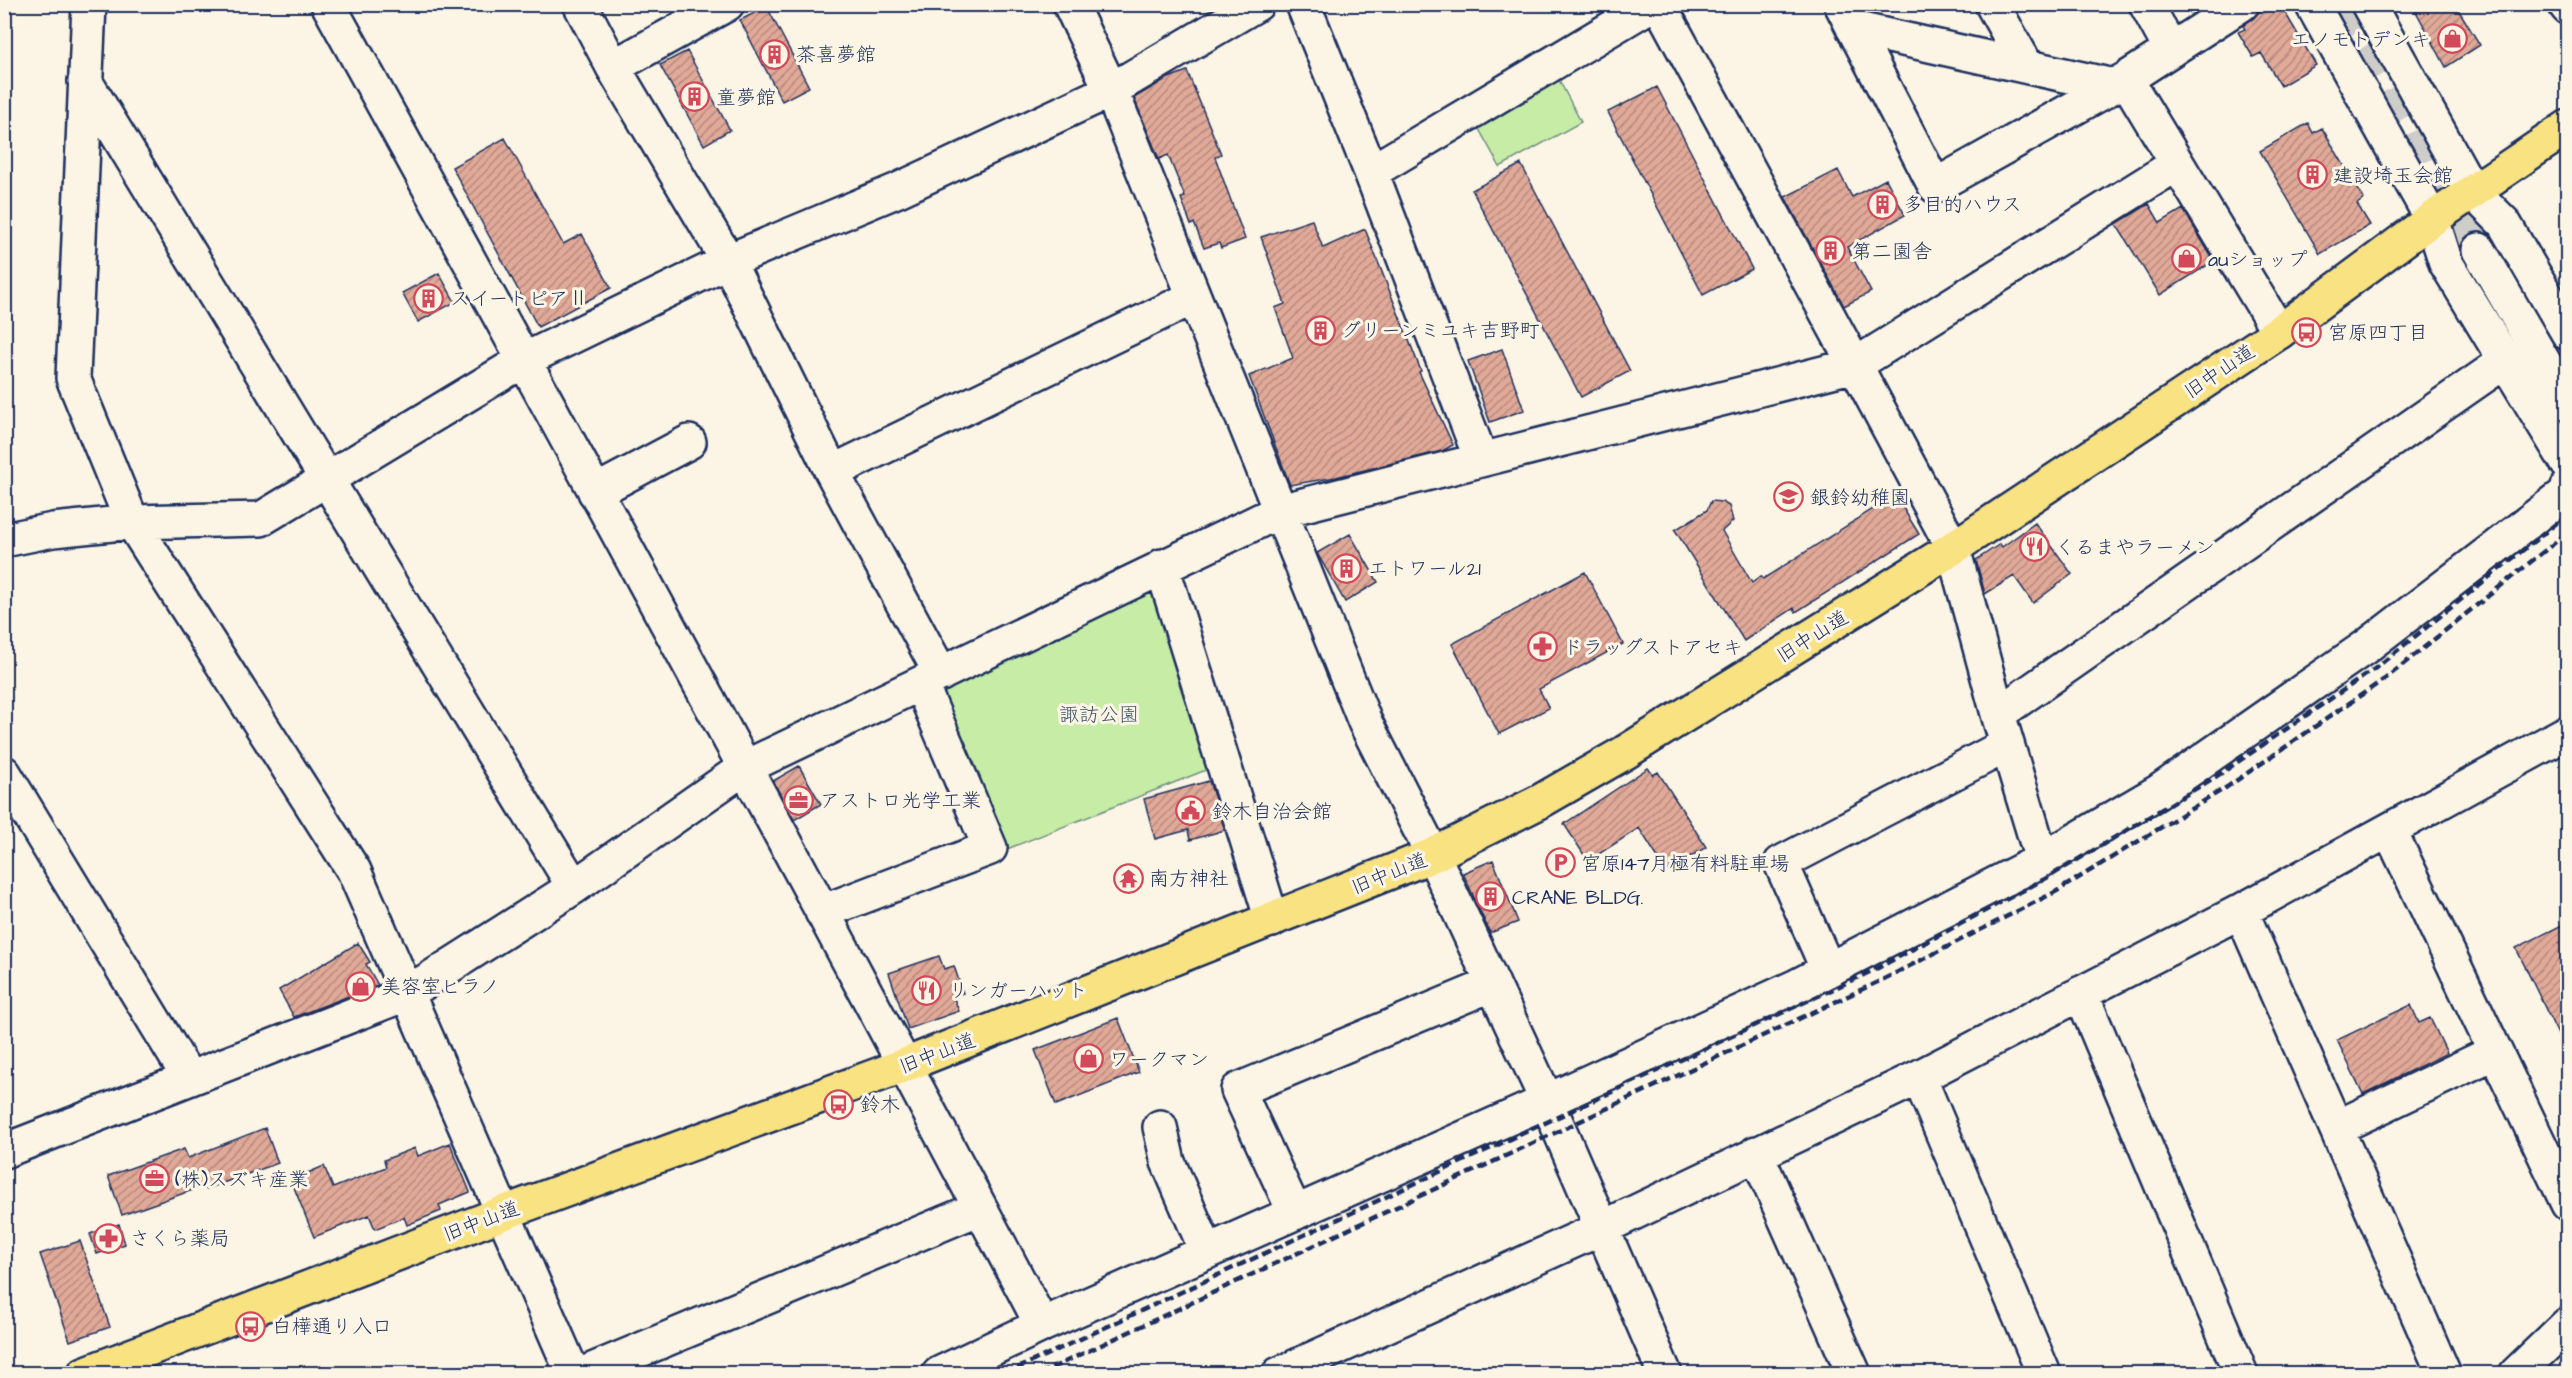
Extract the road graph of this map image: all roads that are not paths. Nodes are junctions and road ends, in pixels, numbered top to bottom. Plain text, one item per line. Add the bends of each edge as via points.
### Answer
1 (89, 4) edge
2 (328, 4) edge
3 (580, 4) edge
4 (727, 4) edge
5 (1070, 4) edge
6 (1303, 4) edge
7 (1652, 4) edge
8 (1659, 4) edge
9 (1992, 4) edge
10 (2146, 4) edge
11 (2242, 4) edge
12 (2312, 4) edge
13 (2368, 4) edge
14 (1244, 7) edge
15 (1847, 12) edge
16 (2171, 50) junction
17 (2399, 60) junction
18 (2026, 65) junction
19 (613, 67) junction
20 (85, 81) junction
21 (2120, 82) junction
22 (2357, 84) junction
23 (1111, 90) junction
24 (2568, 127) edge
25 (2177, 164) junction
26 (1371, 172) junction
27 (2472, 190) junction
28 (2432, 219) junction
29 (2479, 250) tunnel mouth
30 (728, 261) junction
31 (1194, 297) junction
32 (2563, 313) edge
33 (2279, 332) junction
34 (525, 360) junction
35 (2504, 362) junction
36 (1855, 365) junction
37 (2568, 404) edge
38 (689, 442) dead end
39 (1481, 459) junction
40 (2568, 464) edge
41 (832, 472) junction
42 (328, 479) junction
43 (2568, 487) edge
44 (596, 492) junction
45 (1280, 511) junction
46 (132, 522) junction
47 (4, 540) edge
48 (1953, 548) junction
49 (1162, 566) junction
50 (931, 679) junction
51 (2002, 730) junction
52 (2568, 732) edge
53 (744, 768) junction
54 (4, 773) edge
55 (2390, 831) junction
56 (1433, 855) junction
57 (2042, 860) junction
58 (574, 887) junction
59 (2241, 910) junction
60 (822, 912) junction
61 (1272, 920) junction
62 (1828, 970) junction
63 (1493, 984) junction
64 (2081, 993) junction
65 (406, 994) junction
66 (2495, 1052) junction
67 (905, 1065) junction
68 (1919, 1077) junction
69 (189, 1078) junction
70 (1547, 1101) junction
71 (1160, 1127) dead end
72 (2336, 1128) junction
73 (4, 1151) edge
74 (1756, 1153) junction
75 (2568, 1204) edge
76 (980, 1208) junction
77 (502, 1213) junction
78 (1295, 1213) junction
79 (1602, 1228) junction
80 (1207, 1252) junction
81 (2568, 1324) edge
82 (1041, 1325) junction
83 (84, 1374) edge
84 (573, 1374) edge
85 (583, 1374) edge
86 (939, 1374) edge
87 (1279, 1374) edge
88 (1665, 1374) edge
89 (1854, 1374) edge
90 (2044, 1374) edge
91 (2241, 1374) edge
92 (2444, 1374) edge
93 (2516, 1374) edge

1 - 20 street
2 - 34 street
3 - 19 street
4 - 19 street
5 - 23 street
6 - 26 street
7 - 26 street
8 - 36 street
9 - 18 street
10 - 16 street
11 - 16 street
12 - 22 street
13 - 17 street
14 - 23 street
15 - 18 street
15 - 21 street via 1935,186
16 - 21 street
17 - 22 street via 2380,78
17 - 27 street
18 - 21 street
19 - 30 street
20 - 42 street
20 - 46 street via 74,378
21 - 25 street
22 - 28 street
23 - 30 street via 898,189
23 - 31 street
24 - 27 main road, 旧中山道
25 - 33 street
25 - 36 street
26 - 39 street
27 - 28 main road, 旧中山道
27 - 32 street via 2504,223
28 - 33 main road, 旧中山道
28 - 35 street via 2446,263
29 - 37 street
30 - 34 street
30 - 41 street
31 - 41 street
31 - 45 street
33 - 48 main road, 旧中山道
34 - 42 street
34 - 44 street
35 - 40 street
35 - 51 street
36 - 39 street
36 - 48 street
38 - 44 street
39 - 45 street
41 - 50 street
42 - 46 street via 261,519
42 - 58 street
43 - 57 street via 2565,494 2367,646 2158,792
44 - 53 street
45 - 49 street
45 - 56 street via 1365,722
46 - 47 street via 53,530
46 - 65 street via 354,871
48 - 51 street
48 - 56 main road, 旧中山道 via 1624,753 1539,802
49 - 50 street
49 - 61 street
50 - 53 street
50 - 60 street via 990,848
51 - 57 street
51 - 62 street via 1780,863
52 - 55 street
53 - 58 street
53 - 60 street
54 - 69 street
55 - 59 street
55 - 66 street
56 - 61 main road, 旧中山道
56 - 63 street
57 - 62 street
58 - 65 street
59 - 64 street
59 - 72 street
60 - 67 street
61 - 67 main road, 旧中山道
62 - 70 street
63 - 70 street
63 - 78 street via 1238,1090
64 - 68 street
64 - 91 street
65 - 69 street
65 - 77 street
66 - 72 street
66 - 75 street
67 - 76 street
67 - 77 main road, 旧中山道
68 - 74 street
68 - 90 street
69 - 73 street
70 - 78 street
70 - 79 street
71 - 80 street via 1168,1162
72 - 92 street
74 - 79 street
74 - 89 street
76 - 82 street
76 - 85 street
77 - 83 main road, 旧中山道
77 - 84 street
78 - 80 street
79 - 87 street
79 - 88 street
80 - 82 street
81 - 93 street
82 - 86 street

